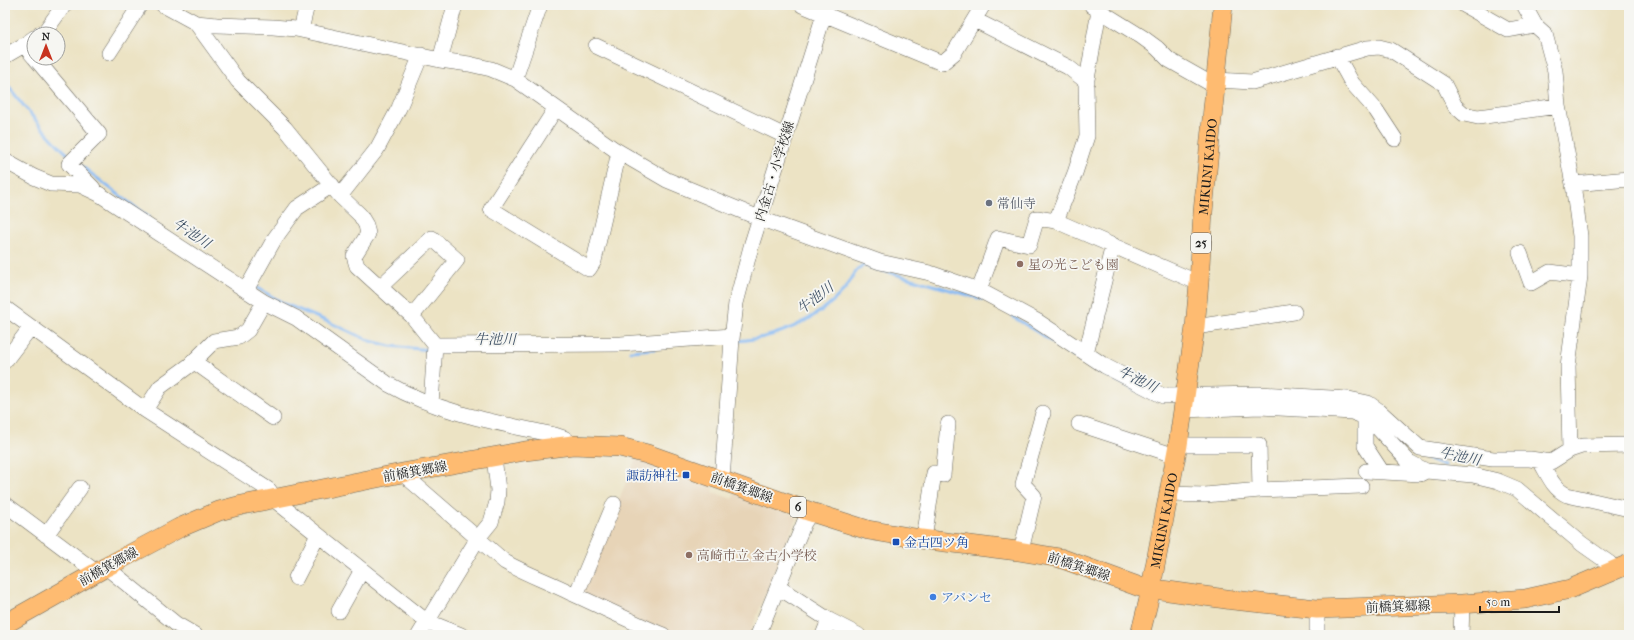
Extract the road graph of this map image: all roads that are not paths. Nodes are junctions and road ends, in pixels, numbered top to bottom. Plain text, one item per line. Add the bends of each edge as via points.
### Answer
1 (64, 5) edge
2 (140, 5) edge
3 (163, 5) edge
4 (307, 5) edge
5 (455, 5) edge
6 (540, 5) edge
7 (802, 5) edge
8 (983, 5) edge
9 (1223, 5) edge
10 (1464, 5) edge
11 (1524, 5) edge
12 (1095, 8) edge
13 (826, 10) edge
14 (975, 20) junction
15 (196, 23) junction
16 (1535, 25) junction
17 (49, 26) edge
18 (301, 30) junction
19 (26, 44) edge
20 (596, 46) dead end
21 (109, 53) dead end
22 (421, 55) junction
23 (5, 56) edge
24 (1337, 56) junction
25 (440, 60) junction
26 (41, 66) edge
27 (515, 79) junction
28 (1087, 82) junction
29 (1215, 83) junction
30 (1558, 106) junction
31 (556, 108) junction
32 (785, 136) junction
33 (1395, 139) dead end
34 (619, 152) junction
35 (5, 161) edge
36 (1629, 179) edge
37 (1573, 184) junction
38 (336, 191) junction
39 (98, 194) junction
40 (760, 218) junction
41 (1056, 220) junction
42 (1113, 246) junction
43 (1520, 253) dead end
44 (1580, 276) junction
45 (1199, 283) junction
46 (380, 287) junction
47 (246, 290) junction
48 (979, 290) junction
49 (264, 302) junction
50 (5, 308) edge
51 (1294, 312) dead end
52 (412, 316) junction
53 (30, 327) junction
54 (1195, 327) junction
55 (732, 341) junction
56 (434, 350) junction
57 (1086, 354) junction
58 (5, 361) edge
59 (194, 361) junction
60 (1184, 403) junction
61 (431, 404) junction
62 (145, 410) junction
63 (1043, 413) dead end
64 (1365, 416) junction
65 (273, 418) dead end
66 (948, 424) dead end
67 (1080, 424) dead end
68 (1629, 444) edge
69 (573, 445) junction
70 (1570, 450) junction
71 (1177, 451) junction
72 (1450, 453) junction
73 (494, 457) junction
74 (1540, 461) junction
75 (1366, 471) dead end
76 (1426, 471) junction
77 (1382, 472) junction
78 (1448, 472) junction
79 (402, 473) junction
80 (722, 480) junction
81 (1361, 486) dead end
82 (80, 488) dead end
83 (1260, 490) junction
84 (1168, 494) junction
85 (273, 498) junction
86 (5, 504) edge
87 (614, 504) dead end
88 (1629, 509) edge
89 (811, 512) junction
90 (46, 535) junction
91 (318, 535) junction
92 (478, 538) junction
93 (924, 539) junction
94 (1021, 551) junction
95 (1621, 568) edge
96 (101, 570) junction
97 (362, 570) junction
98 (296, 578) dead end
99 (778, 587) junction
100 (1151, 589) junction
101 (576, 595) junction
102 (1462, 604) junction
103 (1317, 609) junction
104 (339, 612) dead end
105 (829, 620) junction
106 (426, 622) junction
107 (5, 624) edge
108 (195, 635) edge
109 (419, 635) edge
110 (461, 635) edge
111 (663, 635) edge
112 (758, 635) edge
113 (824, 635) edge
114 (858, 635) edge
115 (1140, 635) edge
116 (1316, 635) edge
117 (1461, 635) edge

1 - 17 street
2 - 21 street
3 - 15 street
4 - 18 street
5 - 25 street
6 - 27 street
7 - 13 street
8 - 14 street
9 - 29 main road, MIKUNI KAIDO / 25
10 - 16 street via 1508,30
11 - 16 street
12 - 28 street
12 - 29 street via 1142,37 1169,60
13 - 14 street via 942,63 954,53
13 - 32 street, 内金古・小学校線
14 - 28 street via 1068,66
15 - 18 street
15 - 38 street via 238,81 286,128
16 - 30 street via 1545,34 1555,71
18 - 22 street
19 - 23 street
20 - 32 street
22 - 25 street
22 - 38 street via 399,108 377,149
24 - 29 street via 1252,82
24 - 30 street via 1366,48 1379,47 1390,50 1444,84 1455,106 1464,114 1478,117
24 - 33 street via 1352,83 1376,110
25 - 27 street via 491,69
26 - 39 street via 99,134 69,164
27 - 31 street
28 - 41 street via 1087,136
29 - 45 main road, MIKUNI KAIDO / 25
30 - 37 street
31 - 34 street
31 - 34 street via 491,209 589,269 594,261
32 - 40 street, 内金古・小学校線
34 - 40 street via 667,180
35 - 39 street via 51,184 80,185
36 - 37 street
37 - 44 street via 1580,236
38 - 46 street via 360,215 366,225 368,234 354,256 357,266
38 - 47 street via 297,208 275,238
39 - 47 street
40 - 48 street via 880,262 930,273
40 - 55 street, 内金古・小学校線 via 736,303
41 - 42 street
41 - 48 street via 1038,218 1029,245 998,238
42 - 45 street
42 - 57 street
43 - 44 street via 1531,283 1550,272
44 - 70 street via 1568,366
45 - 54 main road, MIKUNI KAIDO / 25
46 - 52 street
46 - 52 street via 432,238 457,260
47 - 49 street
48 - 57 street via 1037,321
49 - 59 street via 244,334 233,339 214,341
49 - 61 street via 296,318 388,384
50 - 53 street
51 - 54 street
52 - 56 street
53 - 58 street
53 - 62 street
54 - 60 main road, MIKUNI KAIDO / 25
55 - 56 street
55 - 80 street, 内金古・小学校線
56 - 61 street
57 - 60 street via 1136,383
59 - 62 street via 160,387
59 - 65 street
60 - 64 street via 1352,412
60 - 71 main road, MIKUNI KAIDO / 25
60 - 72 street via 1258,394 1350,399 1368,403 1420,448
61 - 69 street via 487,421 555,435
62 - 85 street via 269,490
63 - 94 street via 1023,484 1034,496
64 - 76 street via 1409,462
64 - 77 street via 1365,446
66 - 93 street via 943,475 934,473
67 - 71 street
68 - 70 street via 1582,446
69 - 73 main road, 前橋箕郷線 / 6
69 - 80 main road, 前橋箕郷線 / 6 via 604,445 636,450
70 - 74 street via 1551,462
71 - 83 street via 1259,445
71 - 84 main road, MIKUNI KAIDO / 25
72 - 74 street via 1493,459
72 - 78 street
73 - 79 main road, 前橋箕郷線 / 6
73 - 92 street via 497,502 491,522
74 - 88 street via 1560,492
75 - 77 street
76 - 77 street via 1420,474
76 - 78 street
78 - 95 street via 1498,481 1517,489 1582,544 1609,563
79 - 85 main road, 前橋箕郷線 / 6
79 - 92 street
80 - 89 main road, 前橋箕郷線 / 6
81 - 83 street
82 - 90 street
83 - 84 street via 1205,495
84 - 100 main road, MIKUNI KAIDO / 25
85 - 91 street
85 - 96 main road, 前橋箕郷線 / 6 via 201,518
86 - 90 street
87 - 101 street
89 - 93 main road, 前橋箕郷線 / 6 via 868,530
89 - 99 street
90 - 96 street
91 - 97 street
91 - 98 street
92 - 101 street via 505,562
92 - 106 street
93 - 94 main road, 前橋箕郷線 / 6
94 - 100 main road, 前橋箕郷線 / 6 via 1060,558
95 - 102 main road, 前橋箕郷線 / 6 via 1570,589 1548,595
96 - 107 main road, 前橋箕郷線 / 6
96 - 108 street
97 - 104 street
97 - 106 street
99 - 105 street
99 - 112 street
100 - 103 main road, 前橋箕郷線 / 6
100 - 115 main road, MIKUNI KAIDO / 25
101 - 111 street
102 - 103 main road, 前橋箕郷線 / 6
102 - 117 street
103 - 116 street
105 - 113 street
105 - 114 street
106 - 109 street
106 - 110 street

